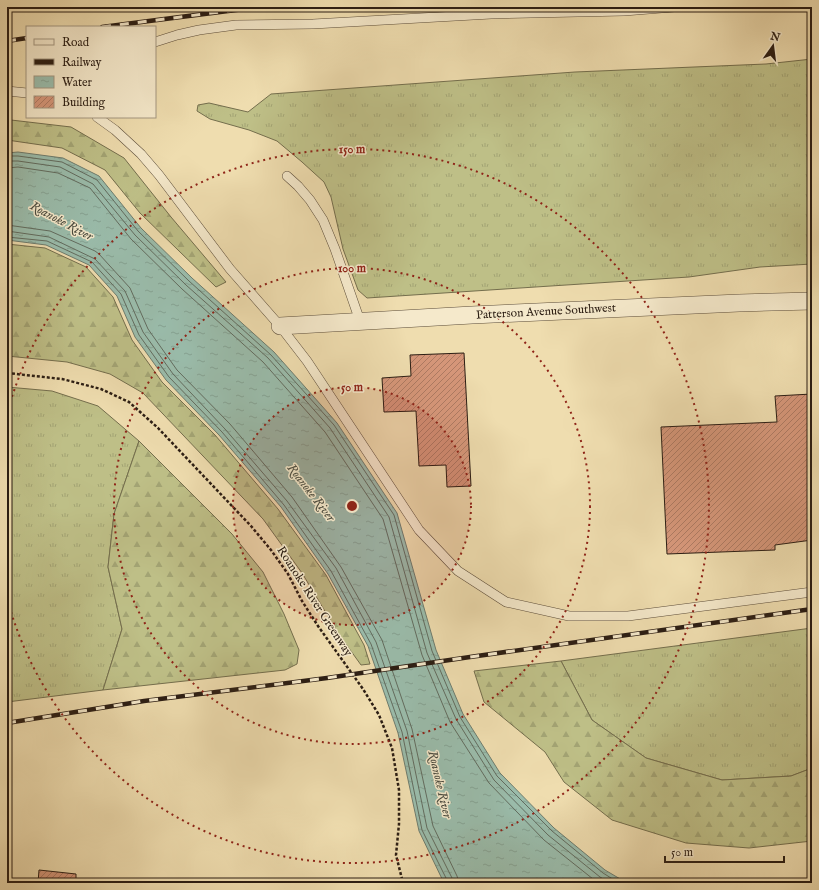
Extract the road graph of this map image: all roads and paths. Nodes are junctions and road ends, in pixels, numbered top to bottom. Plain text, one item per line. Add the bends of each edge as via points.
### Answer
1 (674, 7) edge
2 (156, 42) edge
3 (7, 91) edge
4 (26, 93) edge
5 (98, 118) edge
6 (287, 176) dead end
7 (812, 301) edge
8 (360, 321) junction
9 (280, 326) junction
10 (7, 373) edge
11 (812, 592) edge
12 (404, 883) edge

1 - 2 lane via 313,24 236,25 199,30
3 - 4 lane
5 - 9 lane via 141,154 230,269
6 - 8 lane via 310,200 323,220
7 - 8 street, Patterson Avenue Southwest
8 - 9 street, Patterson Avenue Southwest
9 - 11 lane via 312,368 419,530 458,571 506,602 569,616 628,616
10 - 12 path, Roanoke River Greenway via 62,379 101,389 129,402 158,428 271,550 318,626 379,715 392,748 399,790 396,855

